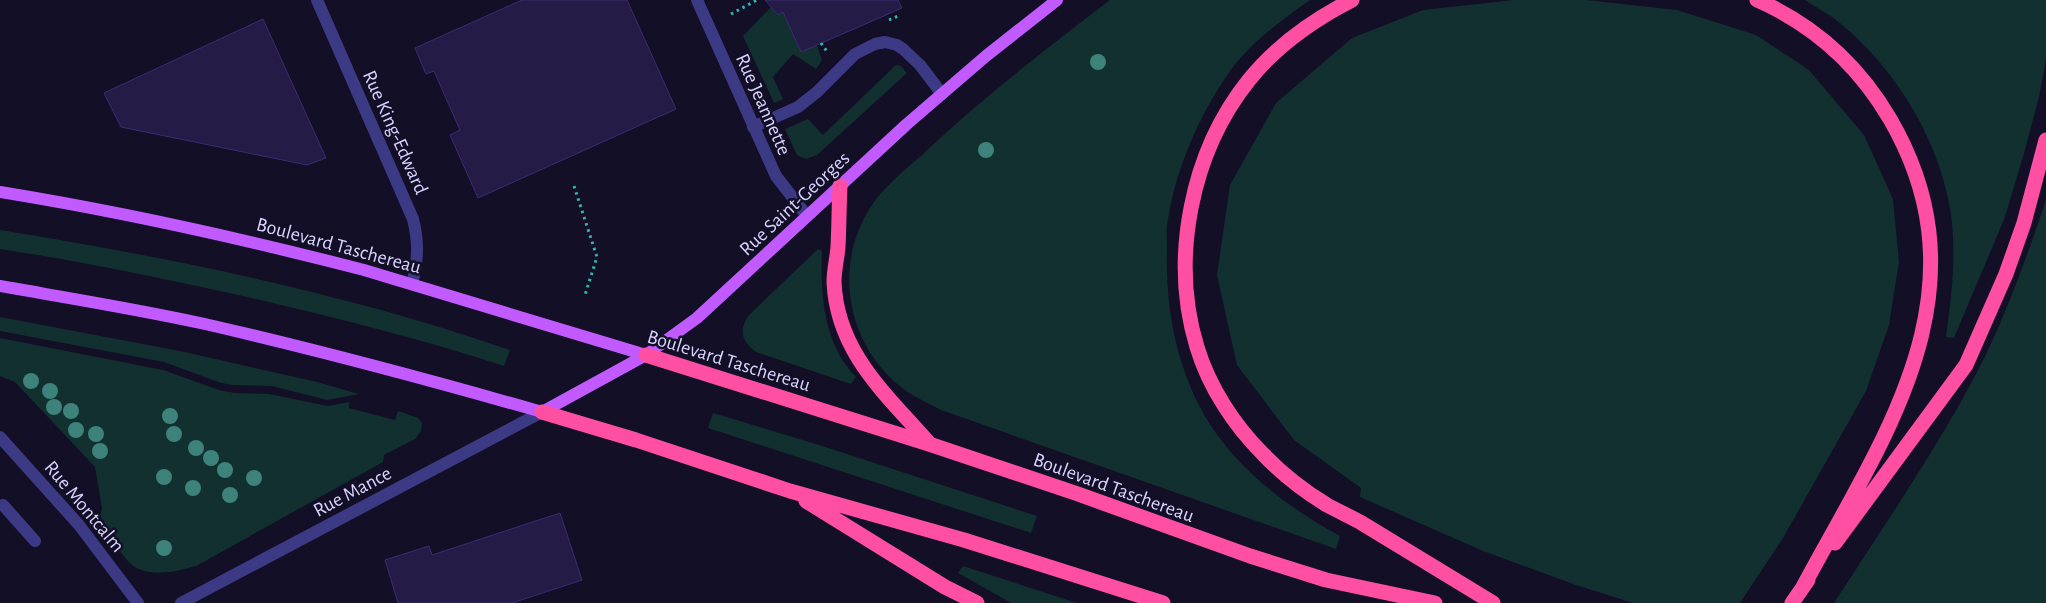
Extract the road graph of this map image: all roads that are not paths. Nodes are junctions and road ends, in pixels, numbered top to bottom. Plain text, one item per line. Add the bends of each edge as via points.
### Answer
1 (317, 0) edge
2 (698, 0) edge
3 (1056, 0) edge
4 (1352, 0) edge
5 (1757, 0) edge
6 (942, 94) junction
7 (753, 126) junction
8 (2046, 140) edge
9 (840, 186) junction
10 (0, 192) edge
11 (807, 216) junction
12 (412, 284) junction
13 (0, 286) edge
14 (646, 355) junction
15 (542, 412) junction
16 (0, 437) edge
17 (929, 444) junction
18 (790, 491) junction
19 (2, 504) dead end
20 (36, 541) dead end
21 (1803, 586) junction
22 (138, 603) edge
23 (181, 603) edge
24 (977, 603) edge
25 (1163, 603) edge
26 (1435, 603) edge
27 (1493, 603) edge
28 (1792, 603) edge

1 - 12 street, Rue King-Edward via 413,219 419,250
2 - 7 street, Rue Jeannette
3 - 6 main road, Rue Saint-Georges
4 - 27 highway via 1287,41 1249,80 1208,150 1192,203 1188,230 1186,276 1192,328 1207,372 1232,417 1264,456 1327,504
5 - 21 highway via 1784,13 1821,38 1855,69 1871,89 1896,129 1915,172 1930,240 1928,311 1908,384 1871,461
6 - 7 street via 904,49 885,42 855,54 798,107
6 - 9 main road, Rue Saint-Georges
7 - 11 street, Rue Jeannette via 776,176
8 - 21 highway via 2024,223 2006,274 1966,365
9 - 11 main road, Rue Saint-Georges
9 - 17 highway via 834,281 843,329 869,376
10 - 12 main road, Boulevard Taschereau via 215,234
11 - 14 main road, Rue Saint-Georges via 697,318
12 - 14 main road, Boulevard Taschereau
13 - 15 main road via 136,310 267,339 387,368
14 - 15 main road, Rue Saint-Georges
14 - 17 highway, Boulevard Taschereau
15 - 18 highway
15 - 23 street, Rue Mance
16 - 22 street, Rue Montcalm via 79,525
17 - 26 highway, Boulevard Taschereau via 1326,580
18 - 24 highway via 945,587
18 - 25 highway via 964,540
19 - 20 street
21 - 28 highway

